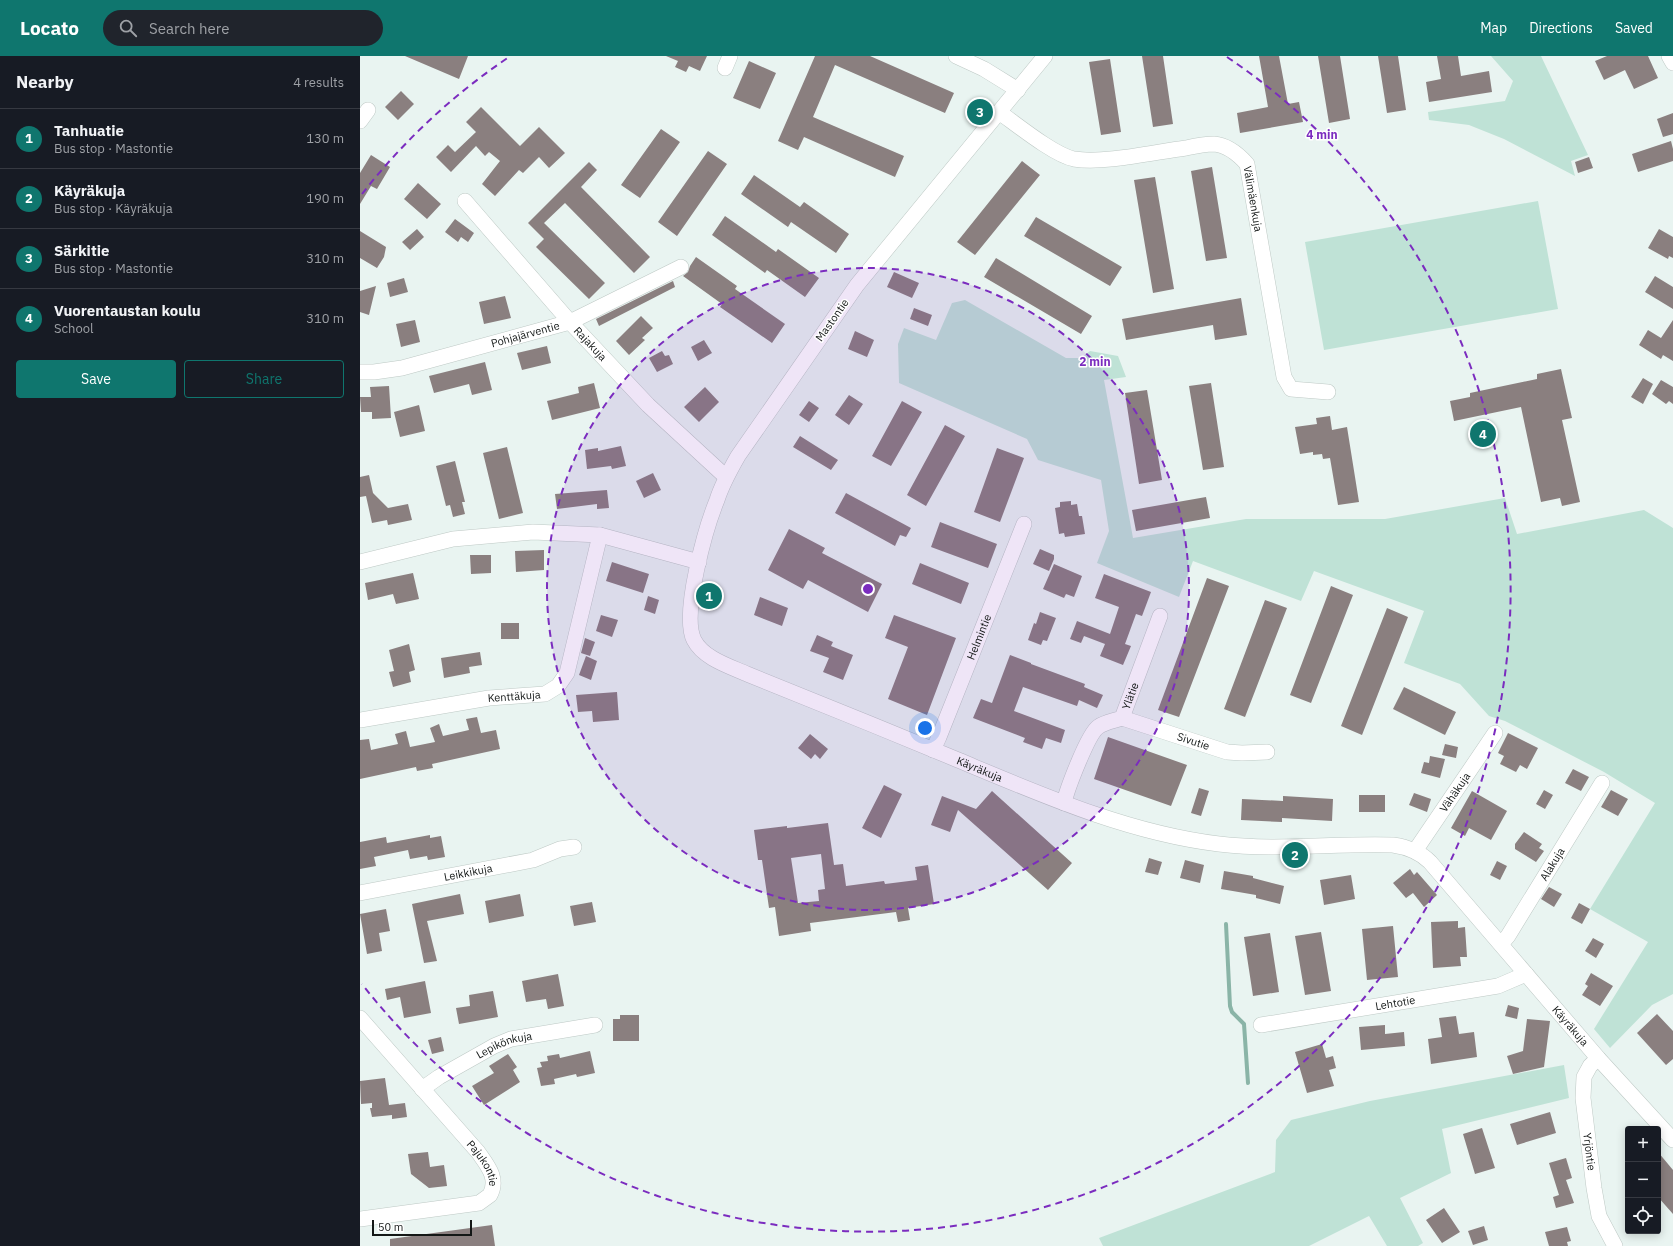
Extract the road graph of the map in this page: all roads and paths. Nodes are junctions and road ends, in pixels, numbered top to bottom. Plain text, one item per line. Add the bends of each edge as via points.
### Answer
1 (956, 56) edge
2 (1045, 56) edge
3 (1669, 56) edge
4 (1673, 64) edge
5 (1018, 90) junction
6 (999, 112) junction
7 (465, 201) dead end
8 (681, 267) dead end
9 (570, 322) junction
10 (360, 372) edge
11 (1328, 392) dead end
12 (726, 477) junction
13 (1024, 524) dead end
14 (600, 535) junction
15 (360, 562) edge
16 (699, 562) junction
17 (1160, 616) dead end
18 (690, 622) joint
19 (1122, 718) junction
20 (360, 720) edge
21 (1494, 733) dead end
22 (933, 750) junction
23 (1267, 752) dead end
24 (1602, 783) dead end
25 (1064, 803) junction
26 (574, 847) dead end
27 (1415, 851) junction
28 (360, 893) edge
29 (1501, 944) junction
30 (1526, 974) junction
31 (360, 1018) edge
32 (595, 1025) dead end
33 (1261, 1025) dead end
34 (1598, 1058) junction
35 (422, 1089) junction
36 (1673, 1140) edge
37 (360, 1219) edge
38 (1616, 1246) edge

1 - 5 street via 984,69
2 - 5 street, Mastontie
3 - 4 street
5 - 6 street, Mastontie
6 - 11 street, Välimäenkuja via 1038,140 1074,159 1112,158 1213,144 1226,148 1242,158 1247,164 1284,377 1291,389
6 - 12 street, Mastontie via 857,285 765,415
7 - 9 street, Rajakuja
8 - 9 street, Pohjajärventie
9 - 10 street, Pohjajärventie via 402,368
9 - 12 street, Rajakuja via 648,405
12 - 16 street, Mastontie via 716,500
13 - 22 street, Helmintie
14 - 15 street via 533,532 453,539
14 - 16 street
14 - 20 street, Kenttäkuja via 567,673 555,689 545,694 489,698
16 - 18 street, Mastontie
17 - 19 street, Ylätie
18 - 22 street, Käyräkuja via 694,640 709,656
19 - 23 street, Sivutie via 1227,752
19 - 25 street, Ylätie via 1105,723 1093,731 1067,790
21 - 27 street, Vähäkuja
22 - 25 street, Käyräkuja
24 - 29 street, Alakuja
25 - 27 street, Käyräkuja via 1139,828 1219,844 1263,847 1387,845
26 - 28 street, Leikkikuja via 533,860
27 - 29 street, Käyräkuja via 1430,862
29 - 30 street, Käyräkuja
30 - 33 street, Lehtotie via 1498,986
30 - 34 street, Käyräkuja
31 - 35 street, Pajukontie
32 - 35 street, Lepikönkuja via 511,1039 494,1046
34 - 36 street, Käyräkuja
34 - 38 street, Yrjöntie via 1584,1077 1583,1098 1599,1216
35 - 37 street, Pajukontie via 487,1164 492,1176 491,1192 479,1203

